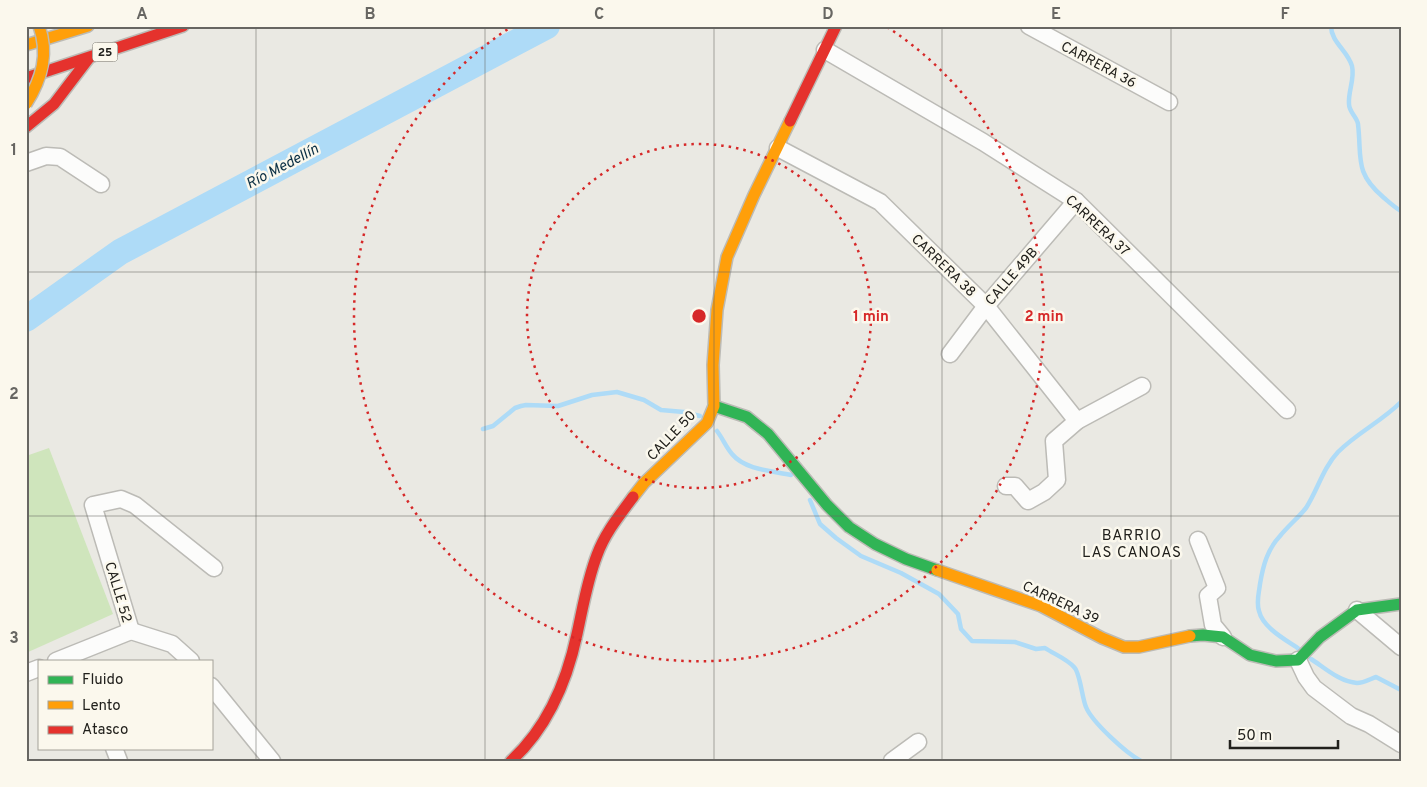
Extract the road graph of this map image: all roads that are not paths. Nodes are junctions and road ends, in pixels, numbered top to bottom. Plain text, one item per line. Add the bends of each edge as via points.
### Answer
1 (39, 26) edge
2 (88, 26) edge
3 (184, 26) edge
4 (836, 26) edge
5 (1029, 26) edge
6 (26, 45) edge
7 (825, 50) junction
8 (89, 58) junction
9 (26, 78) edge
10 (1169, 102) dead end
11 (26, 104) edge
12 (26, 127) edge
13 (778, 148) junction
14 (26, 163) edge
15 (101, 184) dead end
16 (1076, 201) junction
17 (986, 306) junction
18 (950, 354) dead end
19 (1142, 386) dead end
20 (714, 406) junction
21 (1287, 410) dead end
22 (1077, 421) junction
23 (1006, 486) dead end
24 (1198, 540) dead end
25 (214, 568) dead end
26 (1401, 604) edge
27 (1358, 610) junction
28 (131, 632) junction
29 (1223, 637) junction
30 (1401, 646) edge
31 (77, 657) edge
32 (61, 660) edge
33 (190, 660) edge
34 (1298, 660) junction
35 (38, 668) edge
36 (26, 672) edge
37 (212, 687) edge
38 (918, 742) dead end
39 (1401, 744) edge
40 (272, 761) edge
41 (511, 761) edge
42 (892, 761) edge

1 - 11 main road, bridge via 44,45 41,77
2 - 6 main road, 25
3 - 8 main road, 25
4 - 7 main road, CALLE 50
5 - 10 street, CARRERA 36
7 - 13 main road, CALLE 50
7 - 16 street, CARRERA 37 via 983,142
8 - 9 main road, 25
8 - 12 main road via 65,94
13 - 17 street, CARRERA 38 via 880,202
13 - 20 main road, CALLE 50 via 727,257 717,310
14 - 15 street via 46,156 60,157
16 - 17 street, CALLE 49B
16 - 21 street, CARRERA 37
17 - 18 street, CALLE 49B
17 - 22 street, CARRERA 38
19 - 22 street
20 - 29 main road, CARRERA 39 via 748,418 768,434 849,527 874,544 906,559 1041,606 1124,647 1140,647 1180,637
20 - 41 main road, CALLE 50 via 707,423 644,483 611,526 588,580 577,636 554,704 540,729
22 - 23 street via 1054,441 1057,480 1044,492 1028,501 1015,486
24 - 29 street via 1217,588 1208,596 1213,625
25 - 28 street, CALLE 52 via 135,505 121,499 93,505
26 - 27 main road
27 - 30 street
27 - 34 main road via 1320,637
28 - 31 street, CALLE 52
28 - 33 street via 172,644
29 - 34 main road, CARRERA 39 via 1250,655 1276,661
31 - 32 street, CALLE 52
34 - 39 street via 1314,688 1351,716
35 - 36 street
37 - 40 street
38 - 42 street

